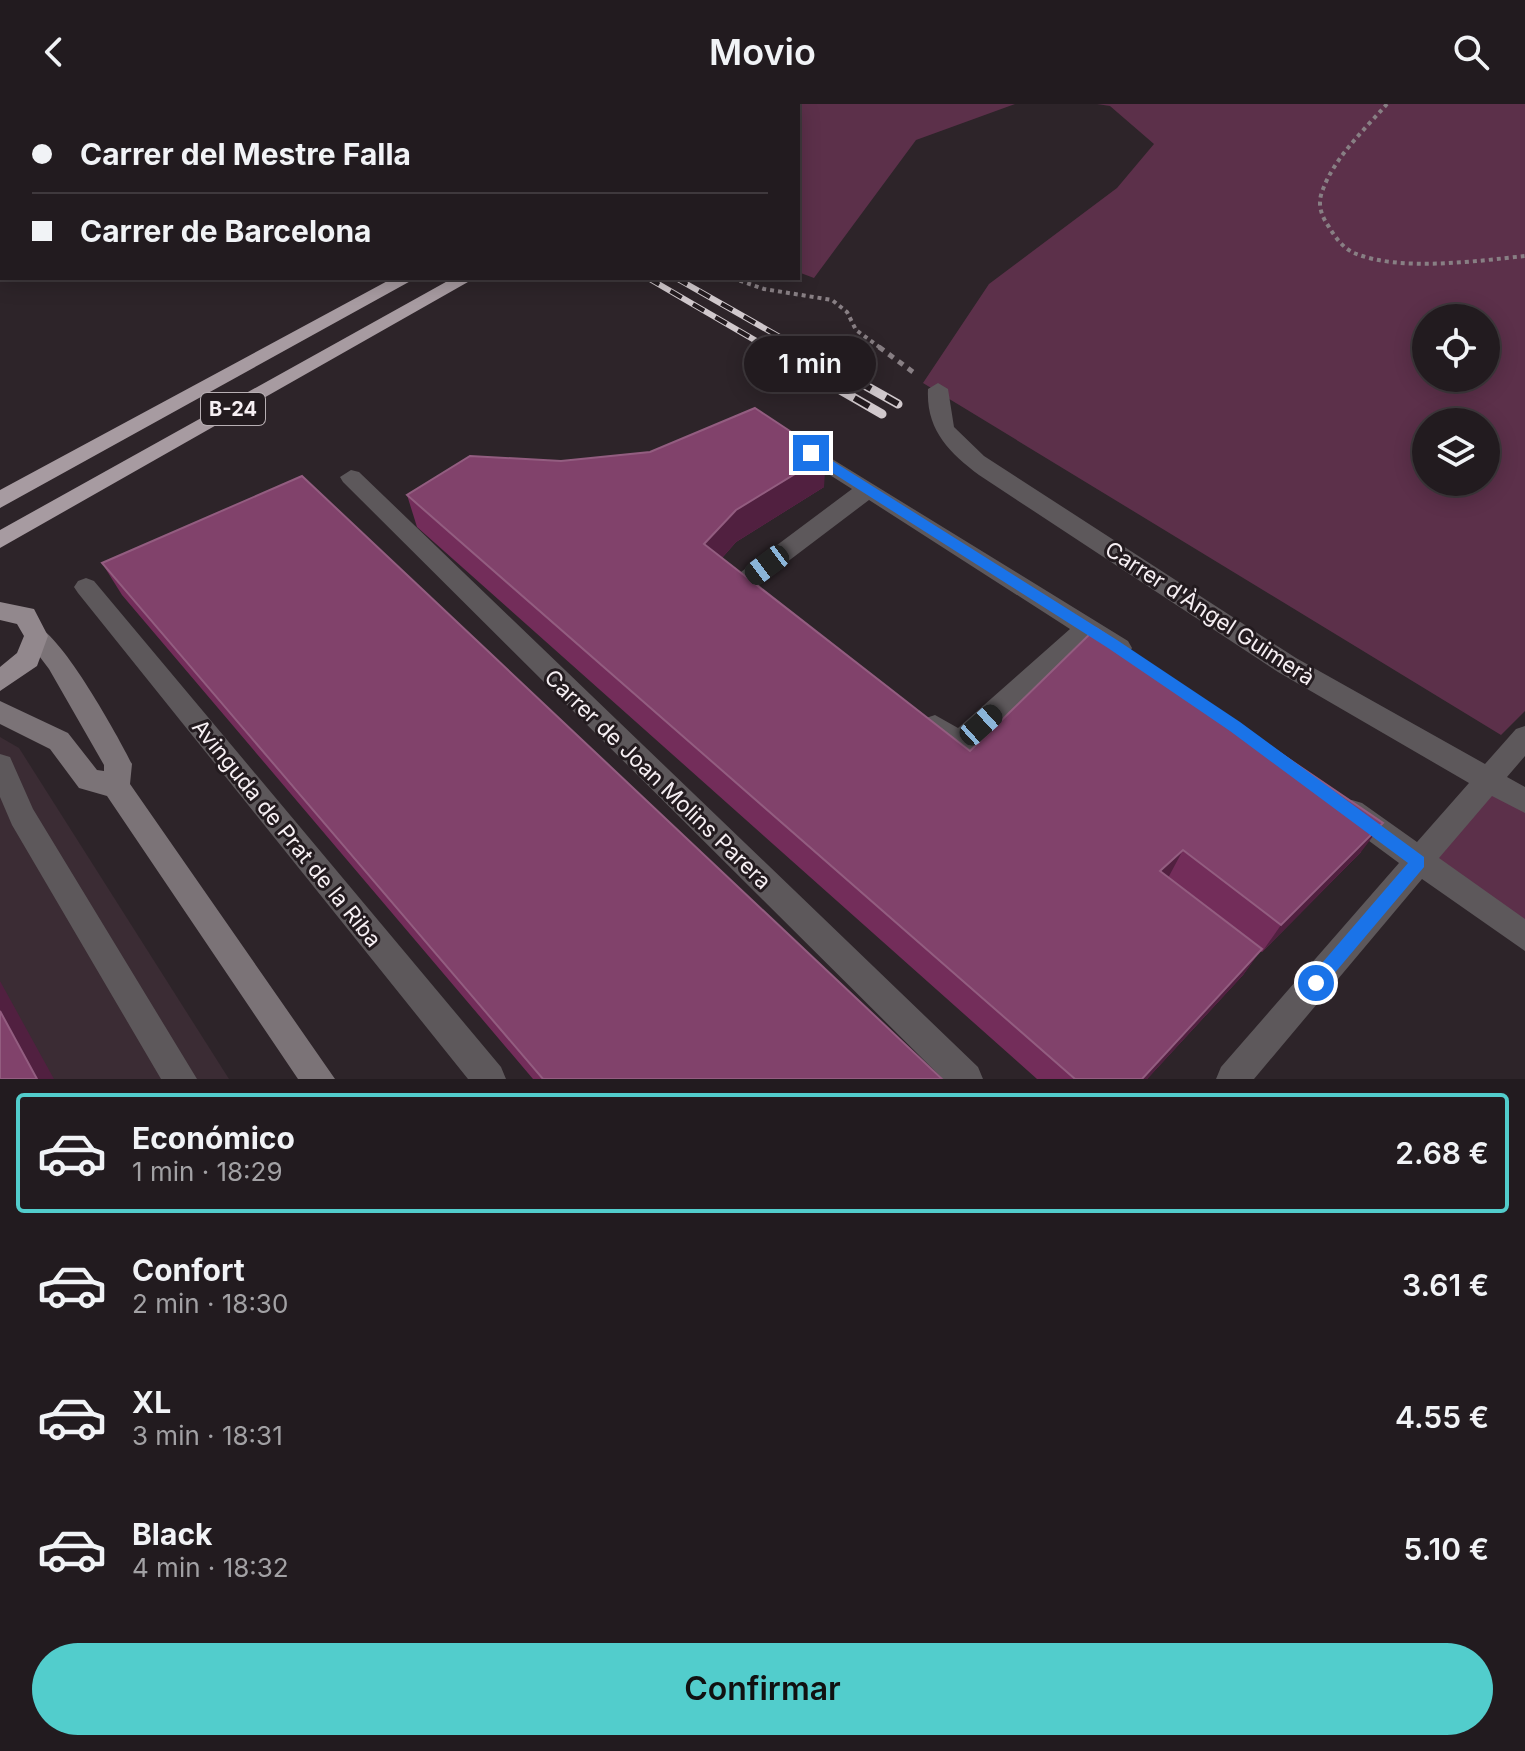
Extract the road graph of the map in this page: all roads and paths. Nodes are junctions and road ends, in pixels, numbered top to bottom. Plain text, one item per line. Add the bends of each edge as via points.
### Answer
1 (1387, 104) edge
2 (1525, 256) edge
3 (403, 280) edge
4 (462, 280) edge
5 (738, 280) edge
6 (938, 389) joint
7 (811, 453) edge
8 (351, 477) dead end
9 (868, 489) junction
10 (0, 500) edge
11 (0, 540) edge
12 (86, 587) dead end
13 (0, 611) edge
14 (780, 613) edge
15 (1088, 628) junction
16 (36, 636) junction
17 (1137, 661) edge
18 (1, 681) edge
19 (0, 712) edge
20 (921, 716) edge
21 (1525, 737) edge
22 (0, 765) edge
23 (1489, 778) junction
24 (116, 786) junction
25 (1333, 799) edge
26 (1525, 801) edge
27 (11, 812) edge
28 (1419, 862) junction
29 (1525, 937) edge
30 (180, 1079) edge
31 (318, 1079) edge
32 (489, 1079) edge
33 (966, 1079) edge
34 (1233, 1079) edge

1 - 2 path via 1349,147 1323,188 1319,204 1338,240 1373,260 1461,262
3 - 10 highway, B-24
4 - 11 highway, B-24
5 - 6 path via 832,300 865,338
6 - 23 street, Carrer d'Àngel Guimerà via 936,410 943,429 987,470 1287,665
7 - 9 street
8 - 33 street, Carrer de Joan Molins Parera
9 - 14 street via 741,584
9 - 15 street
12 - 32 street, Avinguda de Prat de la Riba
13 - 16 main road via 25,616
15 - 17 street
15 - 20 street via 959,744
16 - 18 main road via 28,659
16 - 24 main road via 58,662 118,764
19 - 24 main road via 59,741 89,780
21 - 23 street
22 - 27 street
23 - 26 street, Carrer d'Àngel Guimerà
23 - 28 street
24 - 31 main road
25 - 28 street
27 - 30 street
28 - 29 street
28 - 34 street

